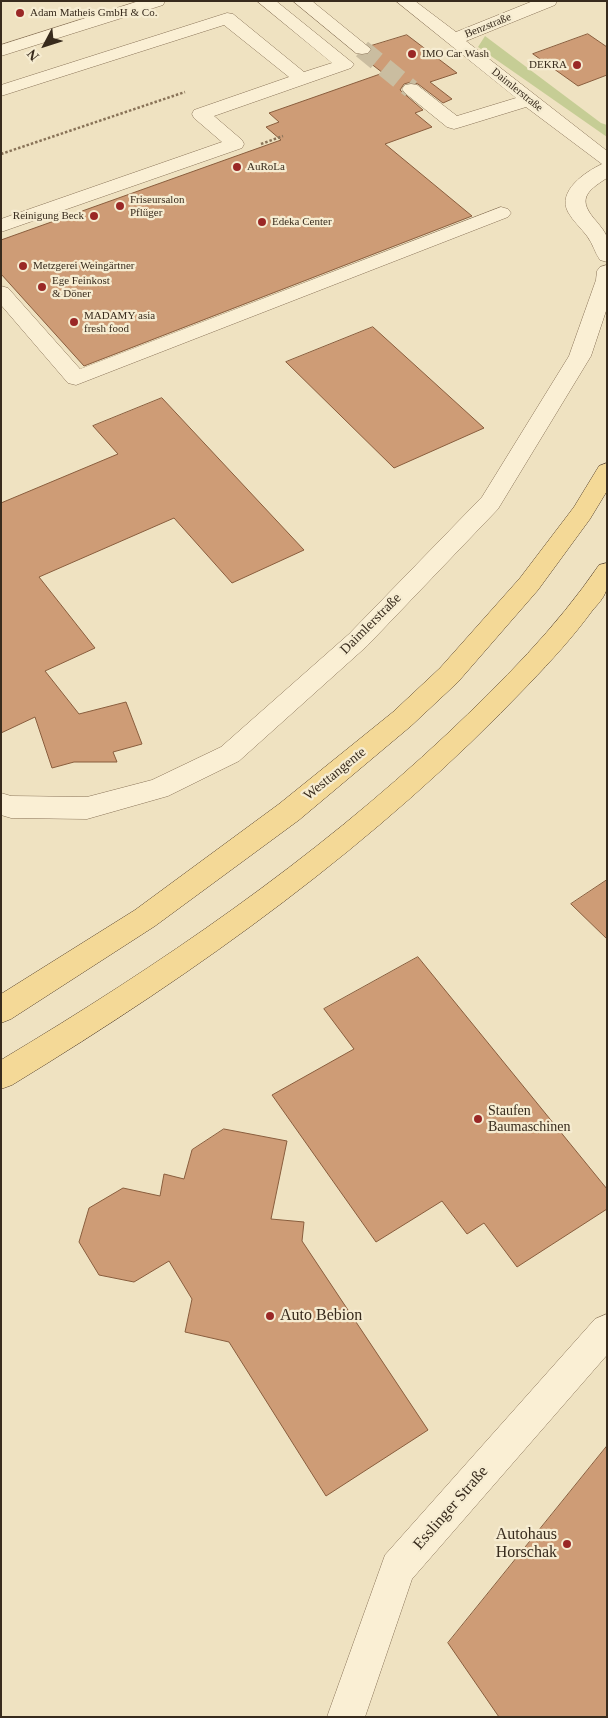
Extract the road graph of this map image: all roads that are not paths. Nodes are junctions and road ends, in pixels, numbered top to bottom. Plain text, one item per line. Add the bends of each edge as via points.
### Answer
1 (157, 1) edge
2 (301, 1) edge
3 (404, 1) edge
4 (549, 1) edge
5 (251, 9) edge
6 (341, 33) junction
7 (455, 39) junction
8 (316, 42) junction
9 (362, 50) tunnel mouth
10 (1, 51) edge
11 (302, 79) junction
12 (411, 89) tunnel mouth
13 (1, 91) edge
14 (530, 100) junction
15 (607, 160) edge
16 (607, 169) edge
17 (502, 213) dead end
18 (1, 226) edge
19 (607, 256) edge
20 (607, 271) edge
21 (1, 292) edge
22 (607, 471) edge
23 (607, 571) edge
24 (1, 804) edge
25 (1, 1010) edge
26 (1, 1076) edge
27 (607, 1330) edge
28 (346, 1717) edge

1 - 10 street
2 - 6 street
3 - 7 street, Daimlerstraße
4 - 7 street, Benzstraße
5 - 8 street
5 - 11 street
5 - 13 street
6 - 8 street
6 - 9 street
7 - 14 street, Daimlerstraße
8 - 11 street via 344,64
11 - 18 street via 201,114 235,144
12 - 14 street via 454,123
14 - 15 street, Daimlerstraße
16 - 19 street via 580,188 574,198 575,208 597,235
17 - 21 street via 76,378
20 - 24 street, Daimlerstraße via 580,356 490,503 358,640 230,754 158,789 87,808
22 - 25 main road, Westtangente via 582,513 528,584 449,675 402,719 289,812 145,918
23 - 26 main road via 532,667 428,770 333,850 185,960
27 - 28 street, Esslinger Straße via 398,1568

